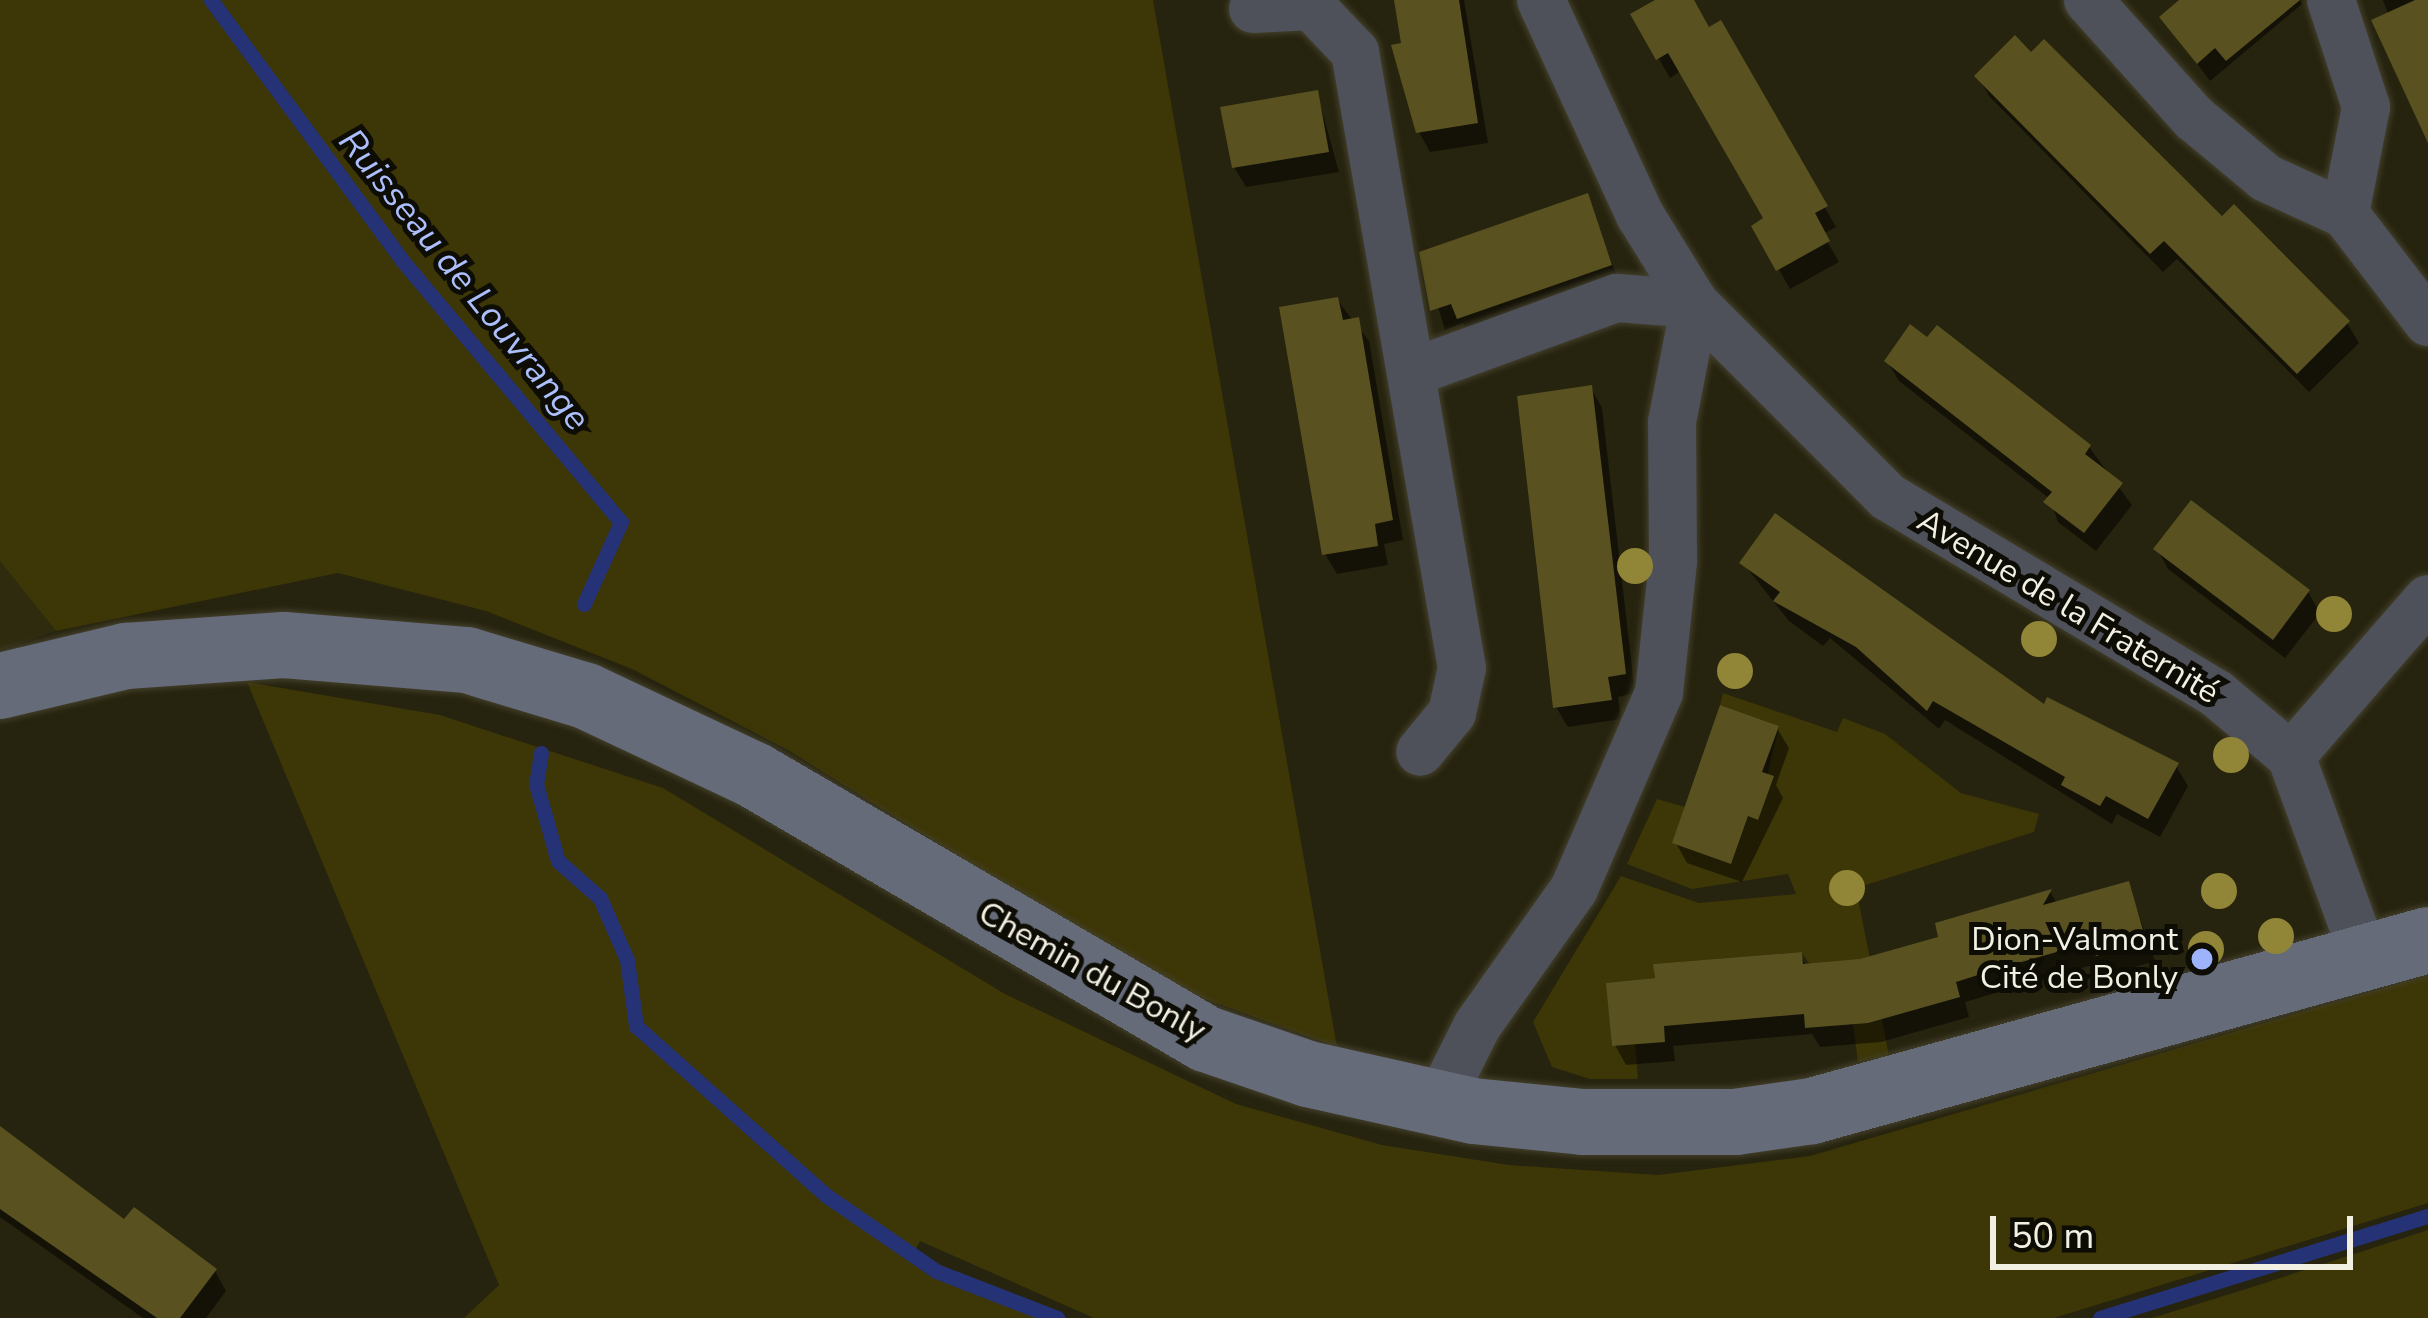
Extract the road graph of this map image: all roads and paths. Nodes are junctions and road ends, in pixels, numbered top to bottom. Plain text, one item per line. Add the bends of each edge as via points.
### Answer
1 (1541, 0) edge
2 (2088, 0) edge
3 (2331, 0) edge
4 (1253, 9) dead end
5 (2345, 214) junction
6 (1695, 304) junction
7 (2428, 322) edge
8 (1415, 371) junction
9 (2428, 599) edge
10 (0, 686) edge
11 (1420, 752) dead end
12 (2291, 756) junction
13 (2428, 940) edge
14 (2366, 958) junction
15 (1438, 1104) junction

1 - 6 street, Avenue de la Fraternité via 1640,215
2 - 5 street via 2194,118 2266,178
3 - 5 street via 2366,107
4 - 8 street via 1311,6 1355,52
5 - 7 street
6 - 8 street via 1617,298
6 - 12 street, Avenue de la Fraternité via 1888,497 2217,694
6 - 15 street via 1672,422 1673,561 1659,693 1574,890 1477,1026
8 - 11 street via 1462,668 1452,713
9 - 12 street
10 - 15 street, Chemin du Bonly via 126,656 284,645 467,660 586,696 754,775 1206,1039 1307,1074
12 - 14 street, Avenue de la Fraternité
13 - 14 street, Chemin du Bonly
14 - 15 street, Chemin du Bonly via 1812,1111 1735,1122 1582,1122

